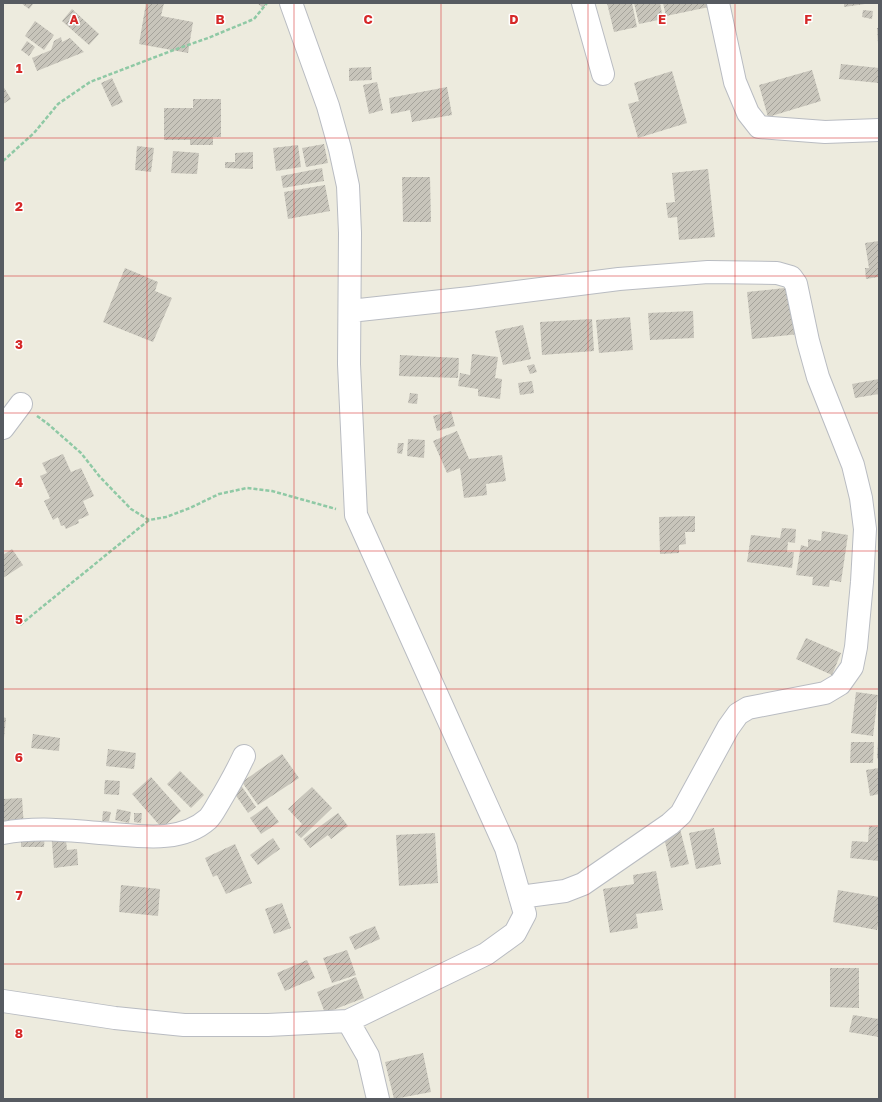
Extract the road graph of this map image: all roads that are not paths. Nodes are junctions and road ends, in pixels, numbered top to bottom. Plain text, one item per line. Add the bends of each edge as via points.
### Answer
1 (292, 3) edge
2 (584, 3) edge
3 (718, 3) edge
4 (602, 74) dead end
5 (879, 130) edge
6 (350, 311) junction
7 (21, 404) road end
8 (3, 428) edge
9 (244, 756) dead end
10 (3, 834) edge
11 (520, 897) junction
12 (3, 1001) edge
13 (348, 1021) junction
14 (378, 1099) edge

1 - 6 street via 328,106 348,186
2 - 4 street
3 - 5 street via 735,82 748,113 759,127 825,132
6 - 11 street via 349,364 356,515 506,848
6 - 11 street via 619,279 708,272 777,273 790,278 796,284 818,377 853,465 865,529 862,582 852,667 840,684 825,693 748,708 738,714 681,814 670,824 583,884 565,891
7 - 8 street
9 - 10 street via 226,792 209,818 194,830 156,837 60,830 20,830
11 - 13 street via 525,914 515,933 486,954
12 - 13 street via 115,1018 184,1025 268,1025
13 - 14 street via 368,1056

